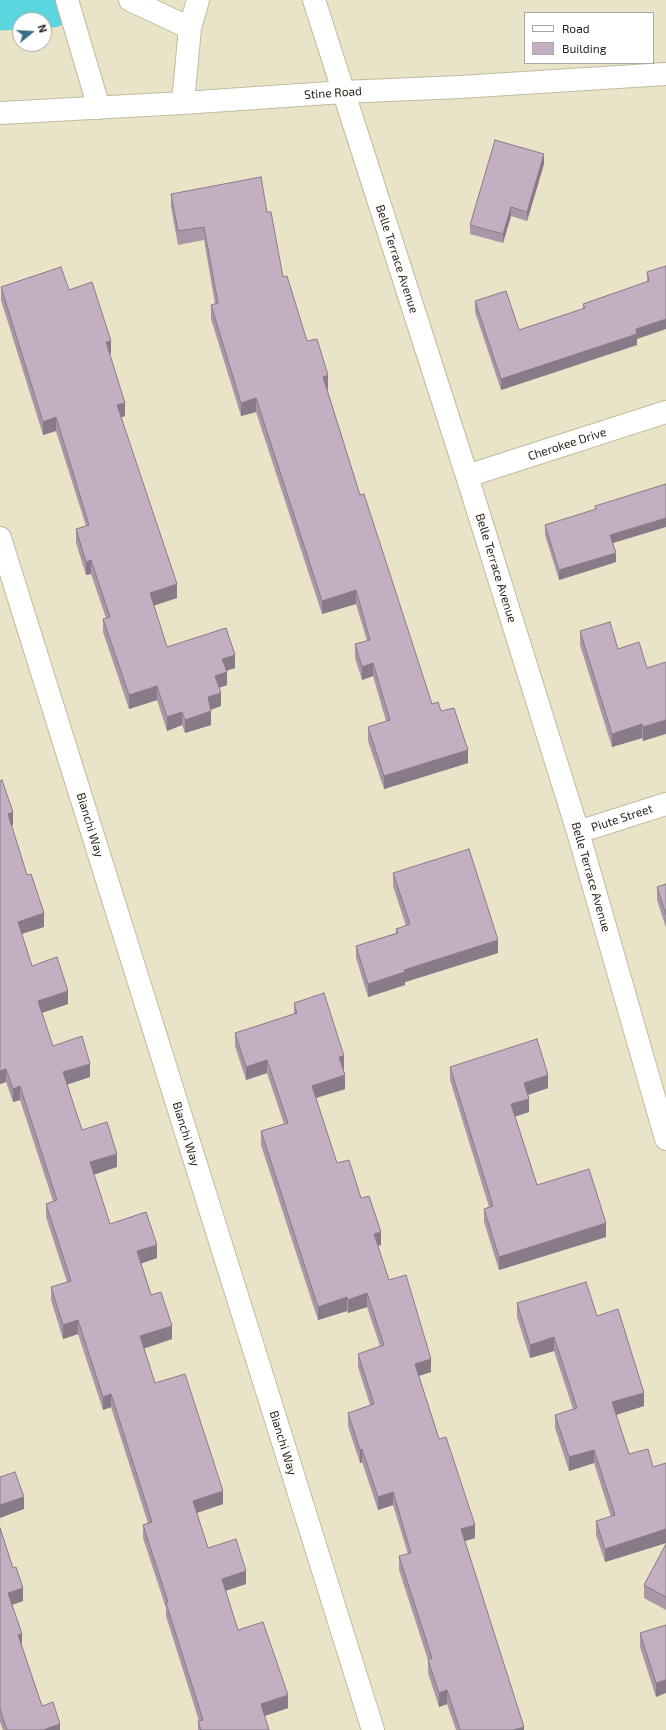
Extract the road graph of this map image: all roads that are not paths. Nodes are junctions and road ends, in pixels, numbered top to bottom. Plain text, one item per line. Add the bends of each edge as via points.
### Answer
1 (68, 0) edge
2 (130, 0) edge
3 (198, 0) edge
4 (314, 0) edge
5 (190, 28) junction
6 (666, 74) edge
7 (343, 92) junction
8 (183, 103) junction
9 (99, 108) junction
10 (0, 113) edge
11 (666, 412) edge
12 (467, 476) junction
13 (0, 538) edge
14 (666, 804) edge
15 (578, 832) junction
16 (666, 1139) edge
17 (373, 1730) edge

1 - 9 street
2 - 5 street
3 - 5 street
4 - 7 street, Belle Terrace Avenue
5 - 8 street
6 - 7 street, Stine Road
7 - 8 street, Stine Road
7 - 12 street, Belle Terrace Avenue
8 - 9 street, Stine Road
9 - 10 street, Stine Road
11 - 12 street, Cherokee Drive
12 - 15 street, Belle Terrace Avenue
13 - 17 street, Bianchi Way
14 - 15 street, Piute Street
15 - 16 street, Belle Terrace Avenue

